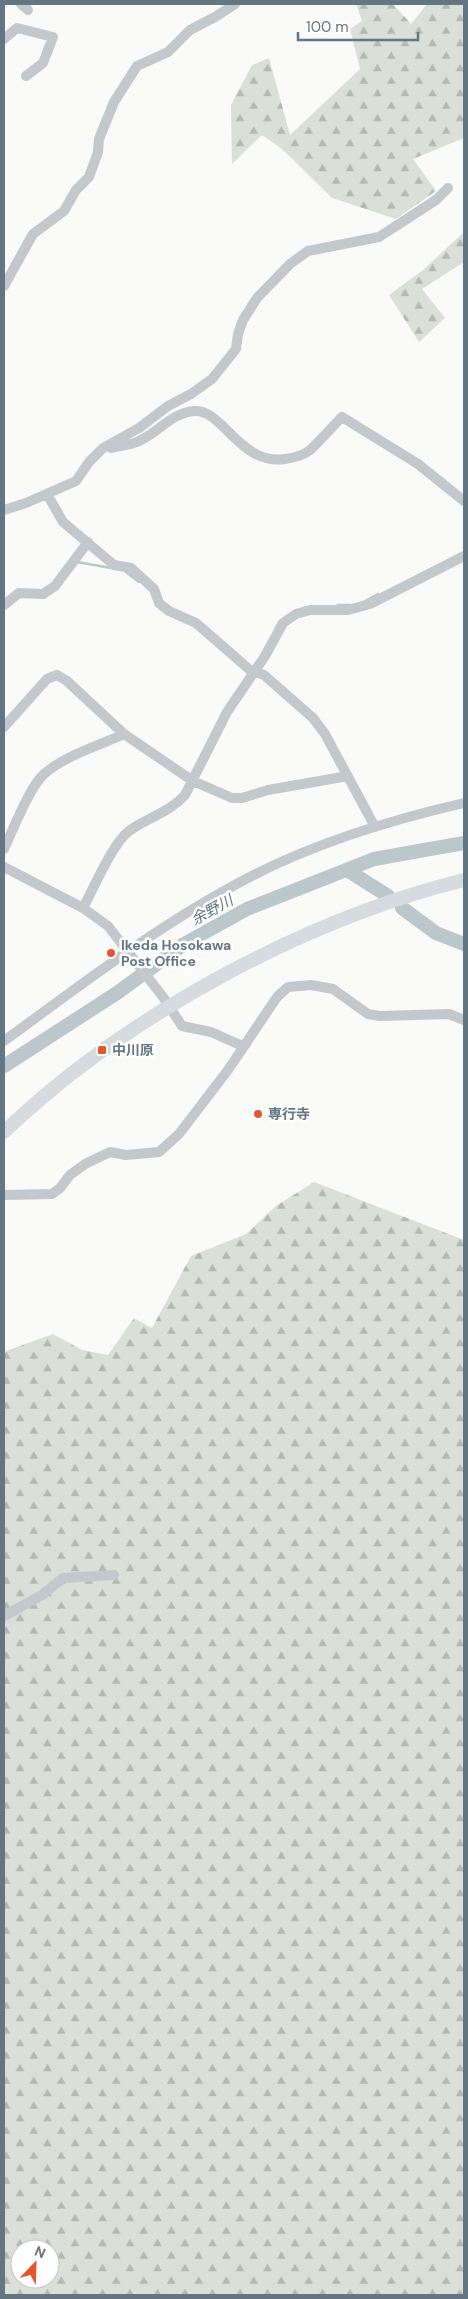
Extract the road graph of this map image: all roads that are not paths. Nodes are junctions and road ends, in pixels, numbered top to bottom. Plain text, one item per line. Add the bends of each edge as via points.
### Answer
1 (235, 4) edge
2 (4, 39) edge
3 (26, 76) dead end
4 (448, 188) dead end
5 (4, 286) edge
6 (102, 448) junction
7 (47, 494) junction
8 (464, 501) edge
9 (4, 510) edge
10 (88, 542) junction
11 (464, 556) edge
12 (4, 605) edge
13 (256, 671) junction
14 (4, 727) edge
15 (124, 734) junction
16 (348, 776) junction
17 (193, 781) junction
18 (464, 803) edge
19 (375, 827) junction
20 (4, 850) edge
21 (4, 867) edge
22 (464, 880) edge
23 (83, 908) junction
24 (131, 954) junction
25 (166, 1002) junction
26 (464, 1020) edge
27 (4, 1041) edge
28 (246, 1044) junction
29 (4, 1132) edge
30 (4, 1195) edge
31 (114, 1575) dead end
32 (4, 1616) edge

1 - 5 street via 190,30 168,52 137,66 114,102 89,177 76,190 64,211 33,234
2 - 3 street via 17,28 53,37 42,63
4 - 6 street via 436,200 379,237 308,251 290,264 257,298 243,320 236,348 212,379 139,428
6 - 7 street via 76,481
6 - 8 street via 137,442 165,422 194,411 205,412 260,456 275,460 293,458 310,451 342,417 418,464
7 - 9 street
7 - 10 street via 63,522
10 - 12 street via 55,586 43,594 18,593
10 - 13 street via 114,565 131,568 154,589 159,604 196,623 250,670
11 - 13 street via 370,604 348,610 310,610 296,614 283,623
13 - 16 street via 313,718
13 - 17 street via 227,712
14 - 15 street via 47,678 57,675
15 - 17 street
15 - 20 street via 63,761 43,775
16 - 17 street via 268,790 242,798 232,798
16 - 19 street
17 - 23 street via 175,806 129,831 117,845
18 - 19 street
19 - 24 street via 313,848 248,878 200,904
21 - 23 street
22 - 25 highway via 427,889 337,922
23 - 24 street via 108,926
24 - 25 street
24 - 27 street
25 - 28 street via 182,1026 212,1032 240,1045
25 - 29 highway via 57,1084
26 - 28 street via 449,1014 368,1014 333,989 311,985 288,987 277,997
28 - 30 street via 179,1134 159,1152 126,1155 110,1152 70,1175 52,1194
31 - 32 street via 63,1578 42,1595

